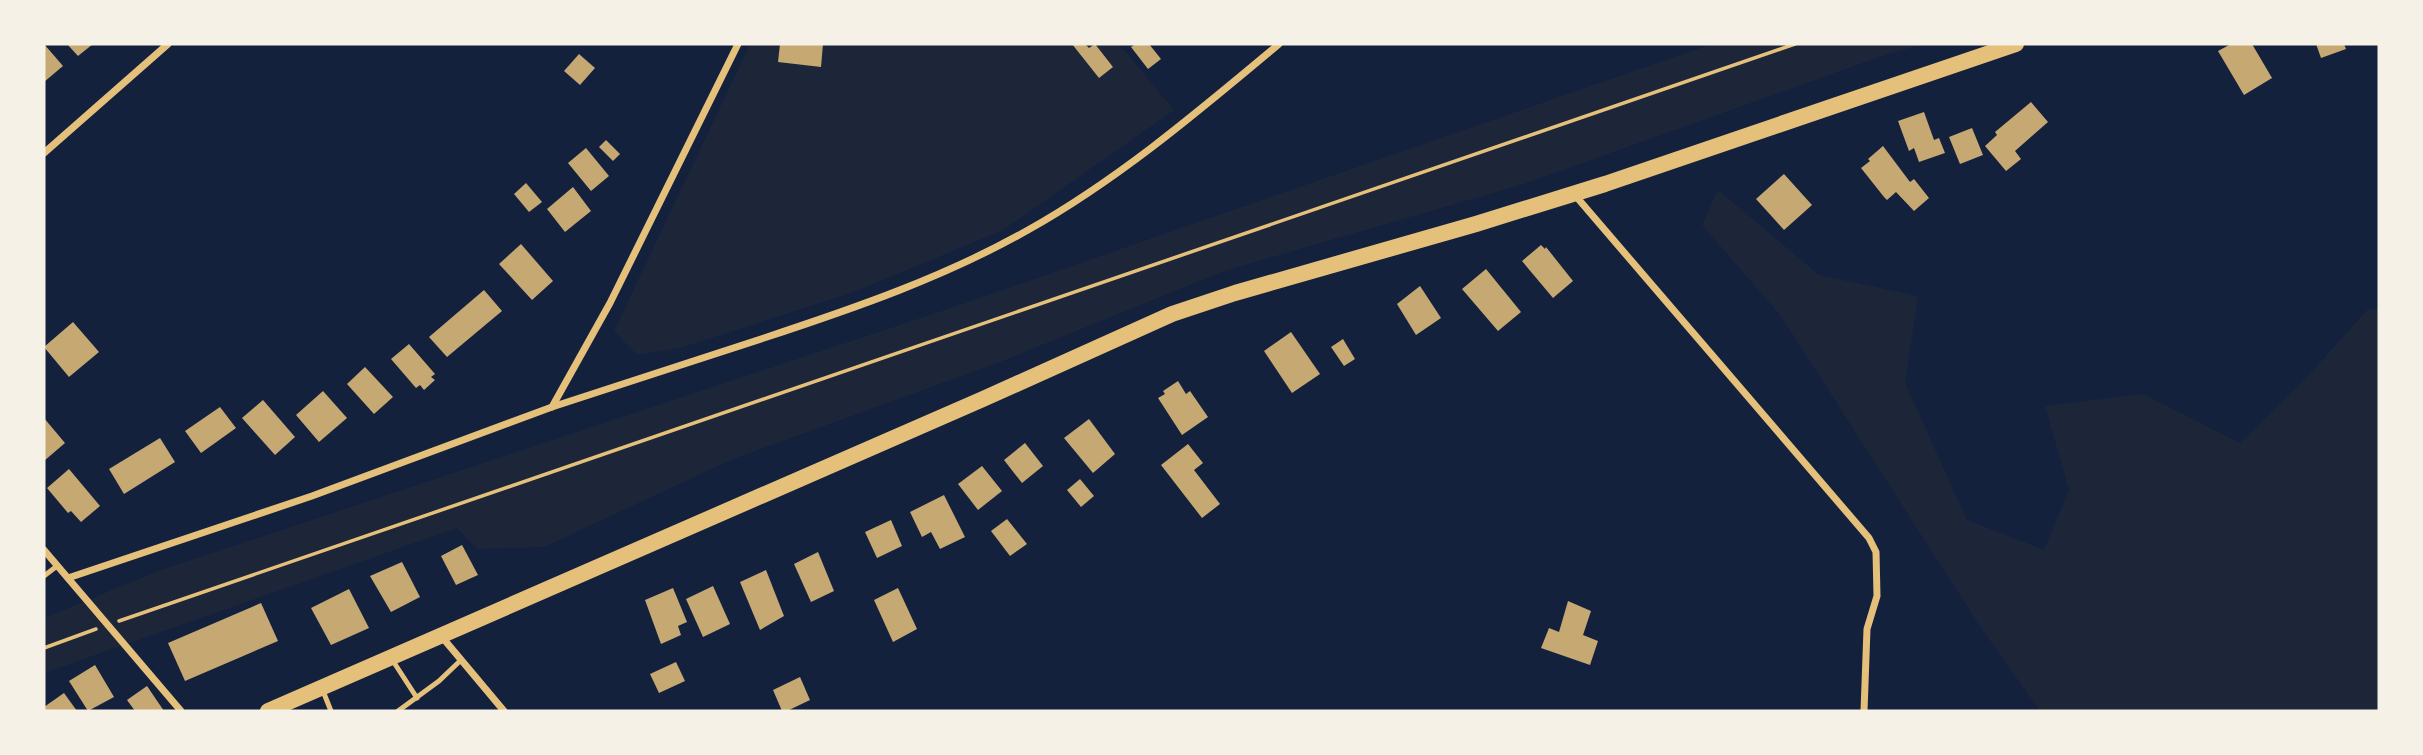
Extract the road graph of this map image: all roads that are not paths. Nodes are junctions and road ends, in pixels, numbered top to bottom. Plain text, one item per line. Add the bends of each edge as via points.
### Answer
1 (167, 44) edge
2 (738, 44) edge
3 (1279, 44) edge
4 (2016, 44) edge
5 (44, 153) edge
6 (1573, 194) junction
7 (552, 407) junction
8 (44, 550) edge
9 (57, 566) junction
10 (44, 576) edge
11 (68, 578) junction
12 (442, 636) junction
13 (391, 658) junction
14 (461, 660) junction
15 (321, 688) junction
16 (417, 698) junction
17 (181, 711) edge
18 (268, 711) edge
19 (331, 711) edge
20 (398, 711) edge
21 (504, 711) edge
22 (1864, 711) edge

1 - 5 street
2 - 7 street via 610,303
3 - 7 street via 1095,188 975,258 845,311
4 - 6 main road
6 - 12 main road via 1172,314
6 - 22 street via 1869,538 1876,552 1877,596 1867,629
7 - 11 street via 312,496
8 - 9 street
9 - 10 lane
9 - 11 street
11 - 17 street
12 - 13 main road
12 - 14 street
13 - 15 main road
13 - 16 lane
14 - 16 lane
14 - 21 street
15 - 18 main road
15 - 19 lane
16 - 20 lane

